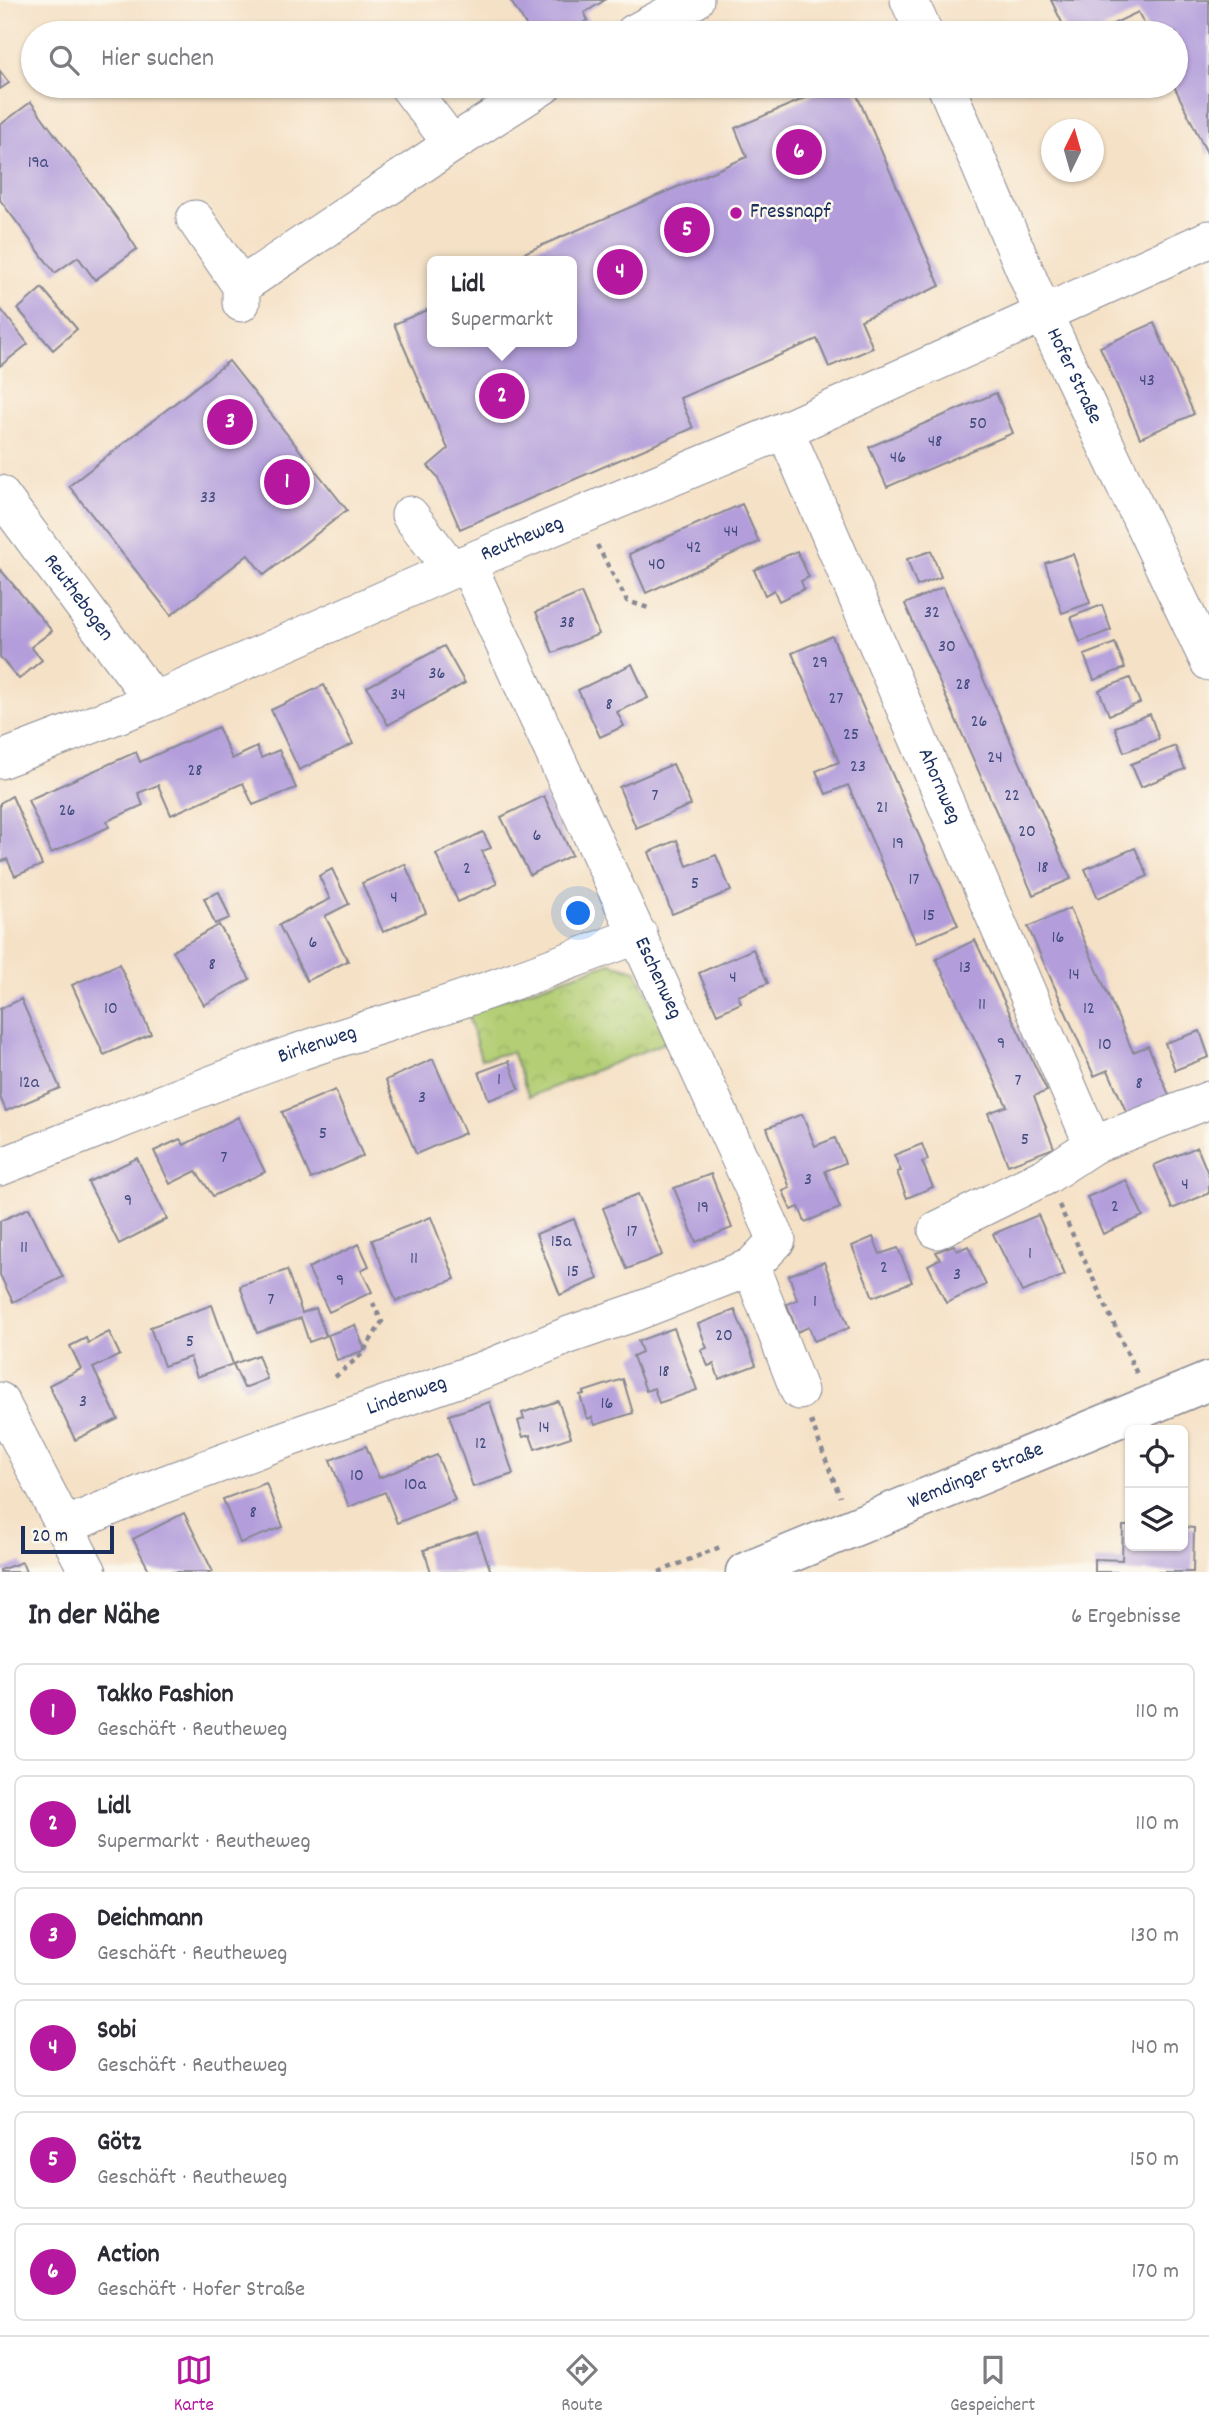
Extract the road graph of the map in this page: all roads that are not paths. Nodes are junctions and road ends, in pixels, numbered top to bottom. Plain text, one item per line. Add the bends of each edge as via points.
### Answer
1 (695, 0) edge
2 (909, 0) edge
3 (656, 21) edge
4 (919, 21) edge
5 (417, 98) edge
6 (524, 98) edge
7 (951, 98) edge
8 (452, 144) junction
9 (195, 219) dead end
10 (1209, 239) edge
11 (1043, 313) junction
12 (785, 430) junction
13 (0, 494) edge
14 (410, 515) dead end
15 (460, 567) junction
16 (1209, 663) edge
17 (154, 701) junction
18 (0, 760) edge
19 (639, 935) junction
20 (1209, 1100) edge
21 (1093, 1144) junction
22 (0, 1167) edge
23 (937, 1230) dead end
24 (751, 1267) junction
25 (1209, 1381) edge
26 (799, 1391) road end
27 (0, 1401) edge
28 (63, 1527) junction
29 (88, 1572) edge
30 (745, 1572) edge

1 - 3 street
2 - 4 street
5 - 8 street
6 - 8 street
7 - 11 street, Hofer Straße
8 - 9 street via 241,294
10 - 11 street, Reutheweg
11 - 12 street, Reutheweg
11 - 16 street, Hofer Straße
12 - 15 street, Reutheweg
12 - 21 street, Ahornweg
13 - 17 street, Reuthebogen
14 - 15 street, Eschenweg
15 - 17 street, Reutheweg
15 - 19 street, Eschenweg
17 - 18 street, Reutheweg
19 - 22 street, Birkenweg via 291,1054
19 - 24 street, Eschenweg via 777,1240
20 - 21 street
21 - 23 street via 1046,1176
24 - 26 street
24 - 28 street, Lindenweg via 486,1369 178,1479
25 - 30 main road, Wemdinger Straße
27 - 28 street
28 - 29 street

